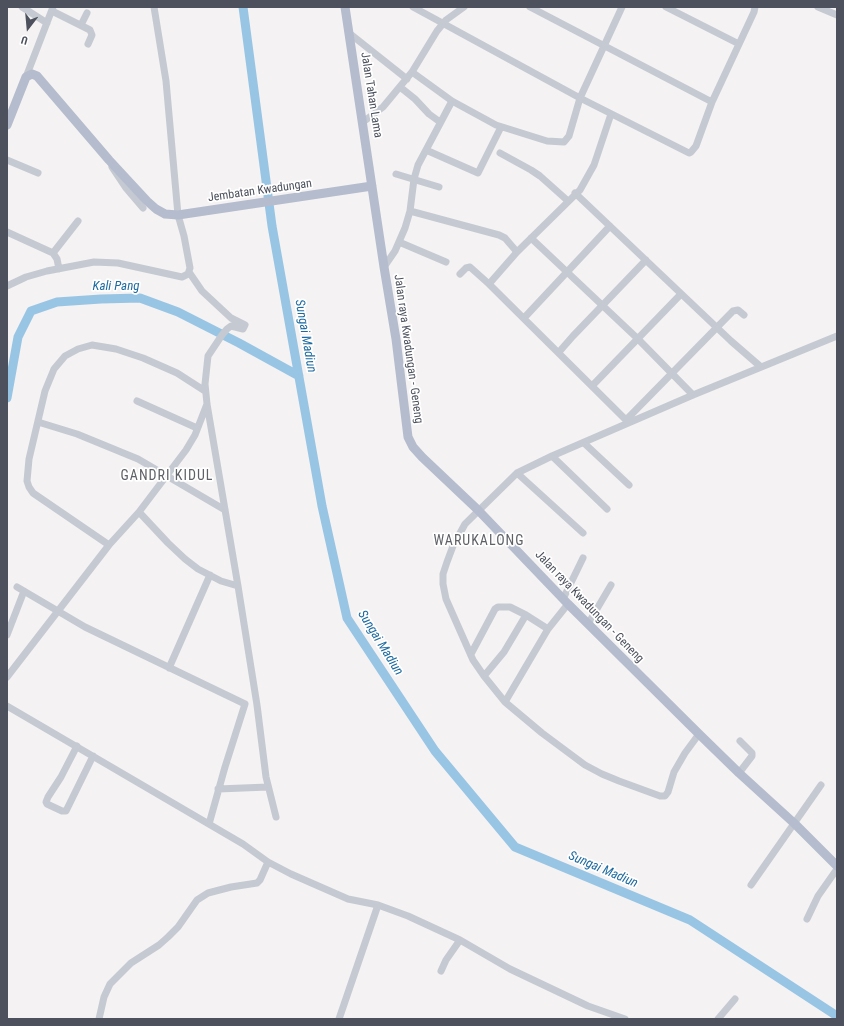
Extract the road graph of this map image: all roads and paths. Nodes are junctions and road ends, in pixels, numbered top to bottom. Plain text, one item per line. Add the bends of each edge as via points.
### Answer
1 (22, 7) edge
2 (154, 7) edge
3 (345, 7) edge
4 (413, 7) edge
5 (464, 7) edge
6 (530, 7) edge
7 (622, 7) edge
8 (666, 7) edge
9 (755, 7) edge
10 (818, 7) edge
11 (52, 9) edge
12 (87, 13) dead end
13 (837, 15) edge
14 (47, 22) junction
15 (442, 24) junction
16 (81, 25) junction
17 (349, 33) junction
18 (88, 44) dead end
19 (739, 44) junction
20 (604, 46) junction
21 (32, 62) junction
22 (412, 72) junction
23 (37, 76) junction
24 (26, 77) junction
25 (407, 79) junction
26 (400, 87) junction
27 (580, 98) junction
28 (452, 101) junction
29 (712, 102) junction
30 (611, 114) junction
31 (363, 122) junction
32 (440, 122) junction
33 (7, 125) edge
34 (501, 127) junction
35 (426, 150) junction
36 (500, 153) dead end
37 (7, 160) edge
38 (109, 160) junction
39 (38, 173) dead end
40 (396, 174) dead end
41 (414, 179) junction
42 (372, 186) junction
43 (439, 187) dead end
44 (575, 193) junction
45 (568, 201) junction
46 (143, 208) dead end
47 (410, 211) junction
48 (178, 215) junction
49 (78, 221) dead end
50 (610, 226) junction
51 (7, 232) edge
52 (531, 238) junction
53 (399, 242) junction
54 (517, 252) junction
55 (53, 253) junction
56 (646, 260) junction
57 (446, 262) dead end
58 (384, 267) junction
59 (59, 268) junction
60 (189, 272) junction
61 (566, 273) junction
62 (460, 274) dead end
63 (489, 284) junction
64 (7, 286) edge
65 (681, 294) junction
66 (602, 306) junction
67 (744, 315) dead end
68 (524, 318) junction
69 (717, 328) junction
70 (837, 336) edge
71 (638, 339) junction
72 (559, 352) junction
73 (761, 367) junction
74 (671, 374) junction
75 (592, 386) junction
76 (206, 391) junction
77 (693, 395) junction
78 (137, 401) dead end
79 (207, 404) junction
80 (38, 422) junction
81 (627, 422) junction
82 (197, 428) junction
83 (584, 443) junction
84 (552, 456) junction
85 (517, 473) junction
86 (167, 476) junction
87 (629, 485) dead end
88 (607, 509) dead end
89 (225, 510) junction
90 (478, 510) junction
91 (139, 512) junction
92 (582, 533) dead end
93 (110, 546) junction
94 (583, 558) dead end
95 (210, 575) junction
96 (611, 585) dead end
97 (238, 586) junction
98 (17, 587) dead end
99 (24, 591) junction
100 (566, 601) junction
101 (59, 612) junction
102 (526, 615) junction
103 (588, 624) junction
104 (548, 630) junction
105 (7, 635) edge
106 (471, 654) junction
107 (169, 668) junction
108 (484, 676) junction
109 (7, 677) edge
110 (505, 702) junction
111 (7, 706) edge
112 (699, 734) junction
113 (740, 741) dead end
114 (77, 746) junction
115 (93, 756) junction
116 (739, 773) junction
117 (821, 785) dead end
118 (268, 787) junction
119 (218, 789) junction
120 (276, 817) dead end
121 (209, 824) junction
122 (795, 824) junction
123 (268, 862) junction
124 (837, 866) edge
125 (837, 870) edge
126 (751, 885) dead end
127 (378, 905) junction
128 (807, 919) dead end
129 (460, 940) junction
130 (441, 971) dead end
131 (735, 999) dead end
132 (99, 1019) edge
133 (339, 1019) edge
134 (625, 1019) edge
135 (718, 1019) edge

1 - 14 street
2 - 48 street via 166,81
3 - 17 main road, Jalan Tahan Lama
4 - 15 street
5 - 15 street
6 - 20 street
7 - 20 street
8 - 19 street
9 - 19 street
10 - 13 street
11 - 14 street
11 - 16 street
12 - 16 street
14 - 21 street
15 - 22 street
15 - 27 street
16 - 18 street via 93,33
17 - 25 street
17 - 31 main road, Jalan Tahan Lama
19 - 29 street
20 - 27 street
20 - 29 street
21 - 23 street
21 - 24 street
22 - 25 street
22 - 28 street
23 - 24 main road via 32,74
23 - 38 main road
24 - 33 main road
25 - 26 street
26 - 31 street via 383,107
26 - 32 street
27 - 30 street
27 - 34 street via 569,136 564,142 547,141
28 - 32 street
28 - 34 street
29 - 30 street via 692,152 684,151
30 - 44 street via 594,165
31 - 42 main road, Jalan Tahan Lama
32 - 35 street
34 - 35 street via 478,173
35 - 41 street
36 - 45 street via 540,176
37 - 39 street
38 - 46 street via 113,170
38 - 48 main road via 156,209 165,214
40 - 41 street
41 - 43 street
41 - 47 street
42 - 48 main road, Jembatan Kwadungan
42 - 58 main road, Jalan raya Kwadungan - Geneng
44 - 45 street
44 - 50 street
45 - 52 street
47 - 53 street
47 - 54 street via 499,235
48 - 60 street
49 - 55 street
50 - 56 street
50 - 61 street
51 - 55 street
52 - 54 street
52 - 61 street
53 - 57 street
53 - 58 street
54 - 63 street
55 - 59 street
56 - 65 street
56 - 66 street
58 - 90 main road, Jalan raya Kwadungan - Geneng via 408,437 422,457
59 - 60 street via 94,262 118,264 182,277
59 - 64 street via 26,277
60 - 76 street via 202,291 231,318 245,326 243,329 231,326 226,329 208,356
61 - 66 street
61 - 68 street
62 - 63 street via 470,267
63 - 68 street
65 - 69 street
65 - 71 street
66 - 71 street
66 - 72 street
67 - 69 street via 736,310
68 - 72 street
69 - 73 street
69 - 74 street
70 - 73 street
71 - 74 street
71 - 75 street
72 - 75 street
73 - 77 street
74 - 77 street
74 - 81 street
75 - 81 street
76 - 79 street
76 - 80 street via 177,373 143,358 116,349 92,346 78,348 65,356 54,369 45,391
77 - 81 street
78 - 82 street
79 - 82 street
79 - 89 street
80 - 86 street via 103,444 138,459
80 - 93 street via 29,459 29,487 33,493
81 - 83 street
82 - 86 street via 186,450
83 - 84 street
83 - 87 street
84 - 85 street
84 - 88 street
85 - 90 street
85 - 92 street
86 - 89 street
86 - 91 street
89 - 97 street
90 - 100 main road, Jalan raya Kwadungan - Geneng
90 - 106 street via 465,524 453,546 442,584 446,599
91 - 93 street
91 - 95 street via 185,559
93 - 101 street
94 - 100 street
95 - 97 street
95 - 107 street
96 - 103 street
97 - 118 street
98 - 99 street
99 - 101 street
99 - 105 street
100 - 103 main road, Jalan raya Kwadungan - Geneng
100 - 104 street
101 - 107 street
101 - 109 street
102 - 104 street
102 - 106 street via 510,607 501,606 495,609
102 - 108 street via 504,652
103 - 112 main road, Jalan raya Kwadungan - Geneng
104 - 110 street
106 - 108 street
107 - 119 street via 245,704
108 - 110 street
110 - 112 street via 585,765 660,796 665,796 674,772
111 - 114 street
112 - 116 main road, Jalan raya Kwadungan - Geneng
113 - 116 street via 752,756
114 - 115 street
114 - 115 street via 48,797 47,804 66,811
115 - 121 street
116 - 122 main road, Jalan raya Kwadungan - Geneng
117 - 122 street
118 - 119 street
118 - 120 street
119 - 121 street
121 - 123 street
122 - 124 main road, Jalan raya Kwadungan - Geneng
122 - 126 street
123 - 127 street via 348,899
123 - 132 street via 257,883 214,891 196,900 168,938 131,962 110,984
125 - 128 street via 818,896
127 - 129 street
127 - 133 street
129 - 130 street
129 - 134 street via 510,969 588,1006
131 - 135 street

